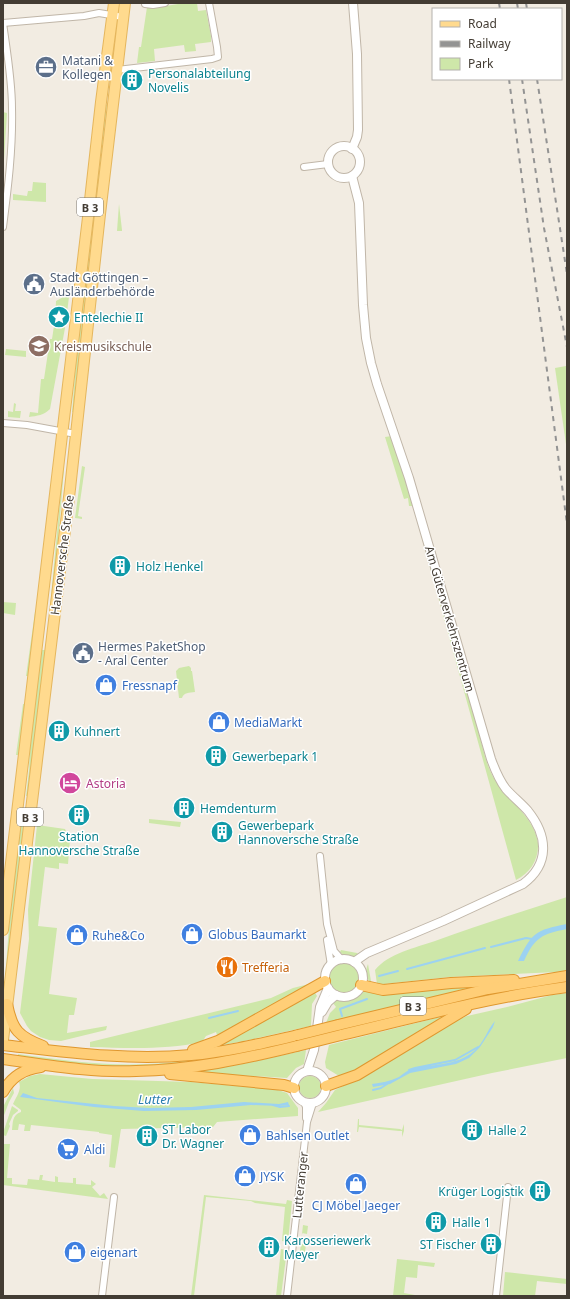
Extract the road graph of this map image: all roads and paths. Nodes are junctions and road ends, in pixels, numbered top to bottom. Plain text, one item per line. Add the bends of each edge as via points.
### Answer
1 (114, 3) edge
2 (125, 3) edge
3 (165, 3) edge
4 (209, 3) edge
5 (353, 3) edge
6 (144, 4) edge
7 (109, 15) junction
8 (123, 17) junction
9 (3, 23) edge
10 (117, 70) junction
11 (352, 149) junction
12 (328, 164) junction
13 (304, 167) dead end
14 (352, 176) junction
15 (3, 227) edge
16 (3, 423) edge
17 (62, 430) junction
18 (76, 432) junction
19 (320, 856) dead end
20 (327, 924) junction
21 (3, 930) edge
22 (375, 949) junction
23 (342, 960) junction
24 (354, 962) junction
25 (331, 965) junction
26 (360, 970) junction
27 (562, 976) edge
28 (536, 980) junction
29 (327, 984) junction
30 (361, 985) junction
31 (563, 988) edge
32 (488, 989) junction
33 (336, 995) junction
34 (8, 1004) junction
35 (473, 1004) junction
36 (439, 1011) junction
37 (3, 1040) edge
38 (3, 1045) edge
39 (56, 1051) junction
40 (174, 1056) junction
41 (3, 1059) edge
42 (55, 1066) junction
43 (307, 1071) junction
44 (136, 1072) junction
45 (316, 1072) junction
46 (326, 1086) junction
47 (294, 1088) junction
48 (3, 1092) edge
49 (309, 1102) junction
50 (508, 1187) dead end
51 (114, 1197) dead end
52 (102, 1296) edge
53 (287, 1296) edge
54 (496, 1296) edge

1 - 7 main road, B 3
2 - 8 main road, B 3
3 - 6 street
4 - 10 street via 218,57
5 - 11 street via 358,130
7 - 8 street
7 - 9 street via 99,13
7 - 17 main road, Hannoversche Straße / B 3
8 - 10 main road, B 3
9 - 15 street via 12,95 10,160
10 - 18 main road, Hannoversche Straße / B 3
11 - 12 street via 341,147 334,150
11 - 14 street via 357,154 360,164
12 - 13 street
12 - 14 street via 336,176
14 - 22 street, Am Güterverkehrszentrum via 360,203 363,309 374,374 405,464 491,759 506,789 536,823 543,846 538,868 523,884 437,924
16 - 17 street via 36,424
17 - 18 street
17 - 21 main road, Hannoversche Straße / B 3
18 - 34 main road, Hannoversche Straße / B 3
19 - 20 street
20 - 23 street via 334,951
20 - 25 street
22 - 24 street, Am Güterverkehrszentrum
22 - 26 street
23 - 24 street
23 - 25 street
24 - 26 street
25 - 29 street via 326,972
26 - 30 street via 363,979
27 - 28 highway, B 3
28 - 30 highway via 480,981 383,990
28 - 32 highway, B 3
29 - 33 street
29 - 40 highway via 218,1041
29 - 43 street via 320,1007 314,1050
30 - 33 street via 354,994 342,997
31 - 35 highway, B 3
32 - 36 highway, B 3
32 - 40 highway, B 3, bridge via 298,1035 197,1055
33 - 45 street via 328,1002 319,1021
34 - 37 main road, Hannoversche Straße / B 3
34 - 39 highway, B 3 via 11,1021 18,1032 29,1040
35 - 36 highway, B 3
35 - 46 highway via 357,1075
36 - 44 highway, B 3, bridge via 221,1063
38 - 39 highway
39 - 40 highway, B 3 via 100,1056
41 - 42 highway, B 3
42 - 44 highway, B 3
42 - 48 highway via 24,1072 12,1079
43 - 45 street
43 - 47 street via 298,1077
44 - 47 highway
45 - 46 street via 324,1078
46 - 49 street via 322,1098
47 - 49 street, Lutteranger via 298,1097
49 - 53 street, Lutteranger
50 - 54 street
51 - 52 street

